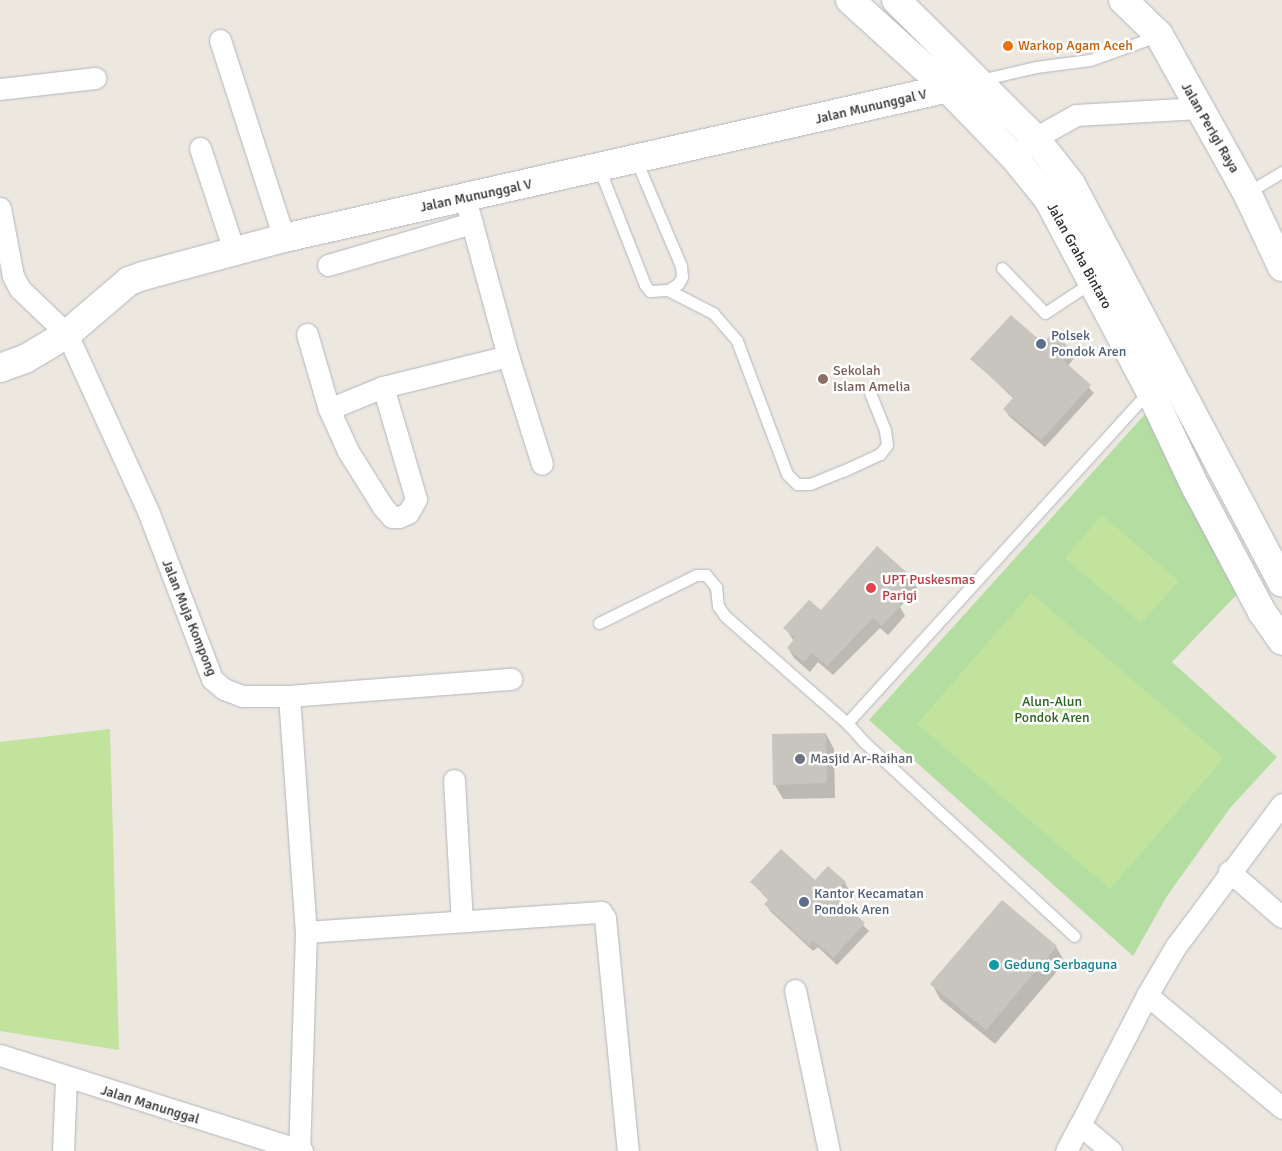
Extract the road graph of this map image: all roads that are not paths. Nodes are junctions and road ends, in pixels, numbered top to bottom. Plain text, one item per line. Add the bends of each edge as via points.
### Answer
1 (850, 0) edge
2 (896, 0) edge
3 (1123, 0) edge
4 (1159, 35) junction
5 (220, 40) dead end
6 (95, 78) dead end
7 (978, 81) junction
8 (0, 89) edge
9 (948, 89) junction
10 (1199, 108) junction
11 (1035, 138) junction
12 (200, 148) dead end
13 (1014, 157) junction
14 (636, 160) junction
15 (599, 168) junction
16 (1282, 172) edge
17 (1247, 193) junction
18 (0, 208) edge
19 (469, 211) junction
20 (284, 238) junction
21 (234, 251) junction
22 (1281, 264) edge
23 (328, 265) dead end
24 (1002, 268) dead end
25 (1093, 281) junction
26 (668, 290) junction
27 (68, 334) junction
28 (307, 334) dead end
29 (508, 356) junction
30 (0, 368) edge
31 (1177, 381) junction
32 (383, 387) junction
33 (1150, 390) junction
34 (870, 393) dead end
35 (329, 408) junction
36 (542, 464) dead end
37 (1282, 583) edge
38 (599, 623) dead end
39 (1282, 641) edge
40 (511, 679) dead end
41 (290, 696) junction
42 (847, 723) junction
43 (454, 780) dead end
44 (1282, 804) edge
45 (1229, 871) junction
46 (1282, 917) edge
47 (462, 921) junction
48 (306, 932) junction
49 (1074, 936) dead end
50 (794, 990) dead end
51 (1146, 996) junction
52 (0, 1055) edge
53 (66, 1079) junction
54 (1282, 1108) edge
55 (1080, 1125) junction
56 (300, 1150) edge
57 (63, 1151) edge
58 (628, 1151) edge
59 (829, 1151) edge
60 (1066, 1151) edge
61 (1110, 1151) edge

1 - 9 main road, Jalan Graha Bintaro
2 - 7 main road, Jalan Graha Bintaro
3 - 4 main road, Jalan Perigi Raya
4 - 7 lane via 1090,60 1036,67
4 - 10 main road, Jalan Perigi Raya
5 - 20 street
6 - 8 street
7 - 9 main road, Jalan Mununggal V
7 - 11 main road, Jalan Graha Bintaro
9 - 13 main road, Jalan Graha Bintaro
9 - 14 main road, Jalan Mununggal V
10 - 11 street via 1076,115
10 - 17 main road, Jalan Perigi Raya
11 - 13 street
11 - 31 main road, Jalan Graha Bintaro via 1071,184
12 - 21 street
13 - 25 main road, Jalan Graha Bintaro via 1048,199
14 - 15 main road, Jalan Mununggal V
14 - 26 lane via 681,266 682,277
15 - 19 main road, Jalan Mununggal V
15 - 26 lane via 645,285 650,291
16 - 17 lane
17 - 22 main road, Jalan Perigi Raya
18 - 27 street via 13,276 20,289
19 - 20 main road, Jalan Mununggal V
19 - 23 street
19 - 29 street
20 - 21 main road, Jalan Mununggal V
21 - 27 main road, Jalan Mununggal V via 129,281
24 - 25 lane via 1045,313
25 - 33 main road, Jalan Graha Bintaro
26 - 34 lane via 713,313 737,341 787,474 797,484 810,484 843,471 883,450 885,430
27 - 30 main road, Jalan Mununggal V via 25,359
27 - 41 street, Jalan Muja Kompong via 148,511 212,679 224,690 242,696
28 - 35 street
29 - 32 street
29 - 36 street
31 - 33 street
31 - 37 main road, Jalan Graha Bintaro
32 - 35 street
32 - 35 street via 416,498 408,513 392,517 383,507 348,451
33 - 39 main road, Jalan Graha Bintaro via 1195,486 1262,612
33 - 42 lane
38 - 42 lane via 696,575 706,575 716,587 718,606 725,616
40 - 41 street, Jalan Muja Kompong
41 - 48 street
42 - 49 lane
43 - 47 street
44 - 45 street
45 - 46 street
45 - 51 street via 1176,946
47 - 48 street
47 - 58 street via 596,911 604,914
48 - 56 street
50 - 59 street
51 - 54 street
51 - 55 street
52 - 53 street, Jalan Manunggal
53 - 56 street, Jalan Manunggal
53 - 57 street
55 - 60 street
55 - 61 street

